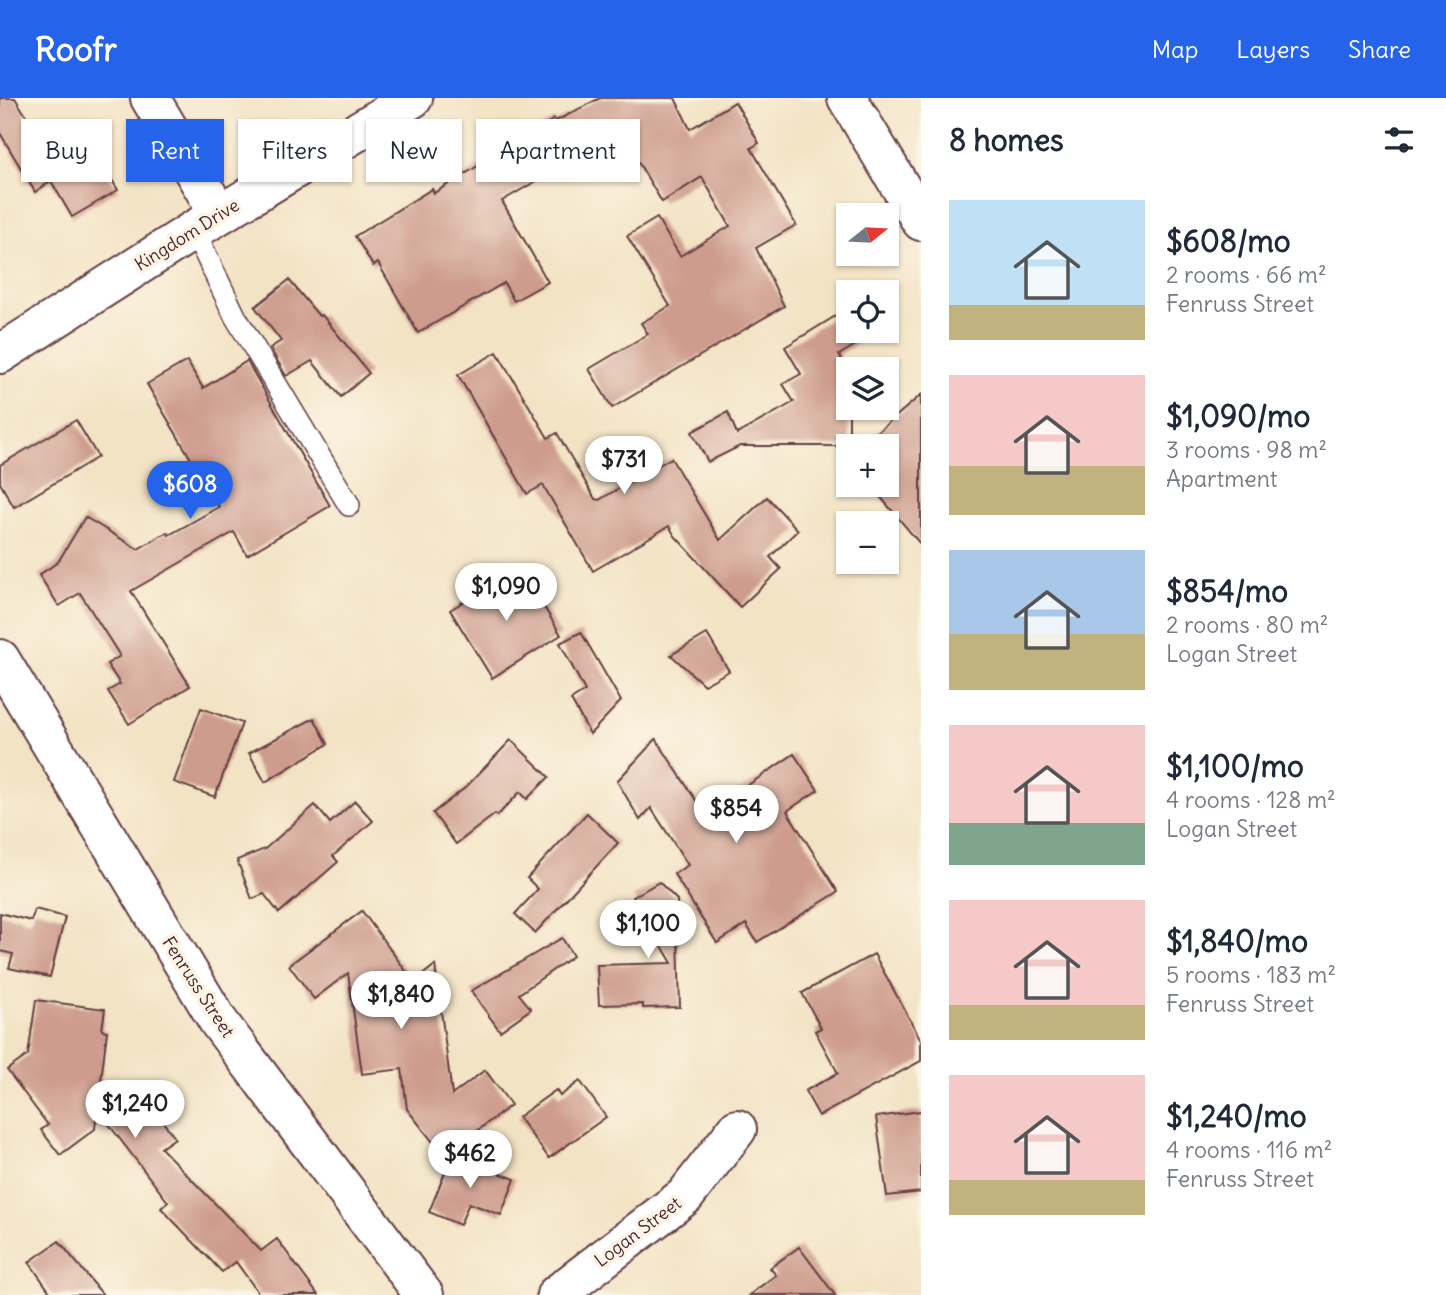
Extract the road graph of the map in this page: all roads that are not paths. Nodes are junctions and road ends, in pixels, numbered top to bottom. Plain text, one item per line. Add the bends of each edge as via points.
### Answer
1 (150, 98) edge
2 (413, 98) edge
3 (847, 98) edge
4 (921, 221) edge
5 (206, 222) junction
6 (0, 354) edge
7 (349, 505) dead end
8 (0, 659) edge
9 (737, 1129) dead end
10 (424, 1295) edge
11 (556, 1295) edge

1 - 5 street
2 - 5 street, Kingdom Drive
3 - 4 street
5 - 6 street, Kingdom Drive
5 - 7 lane via 235,316
8 - 10 street, Fenruss Street via 218,1021
9 - 11 street, Logan Street via 685,1196

